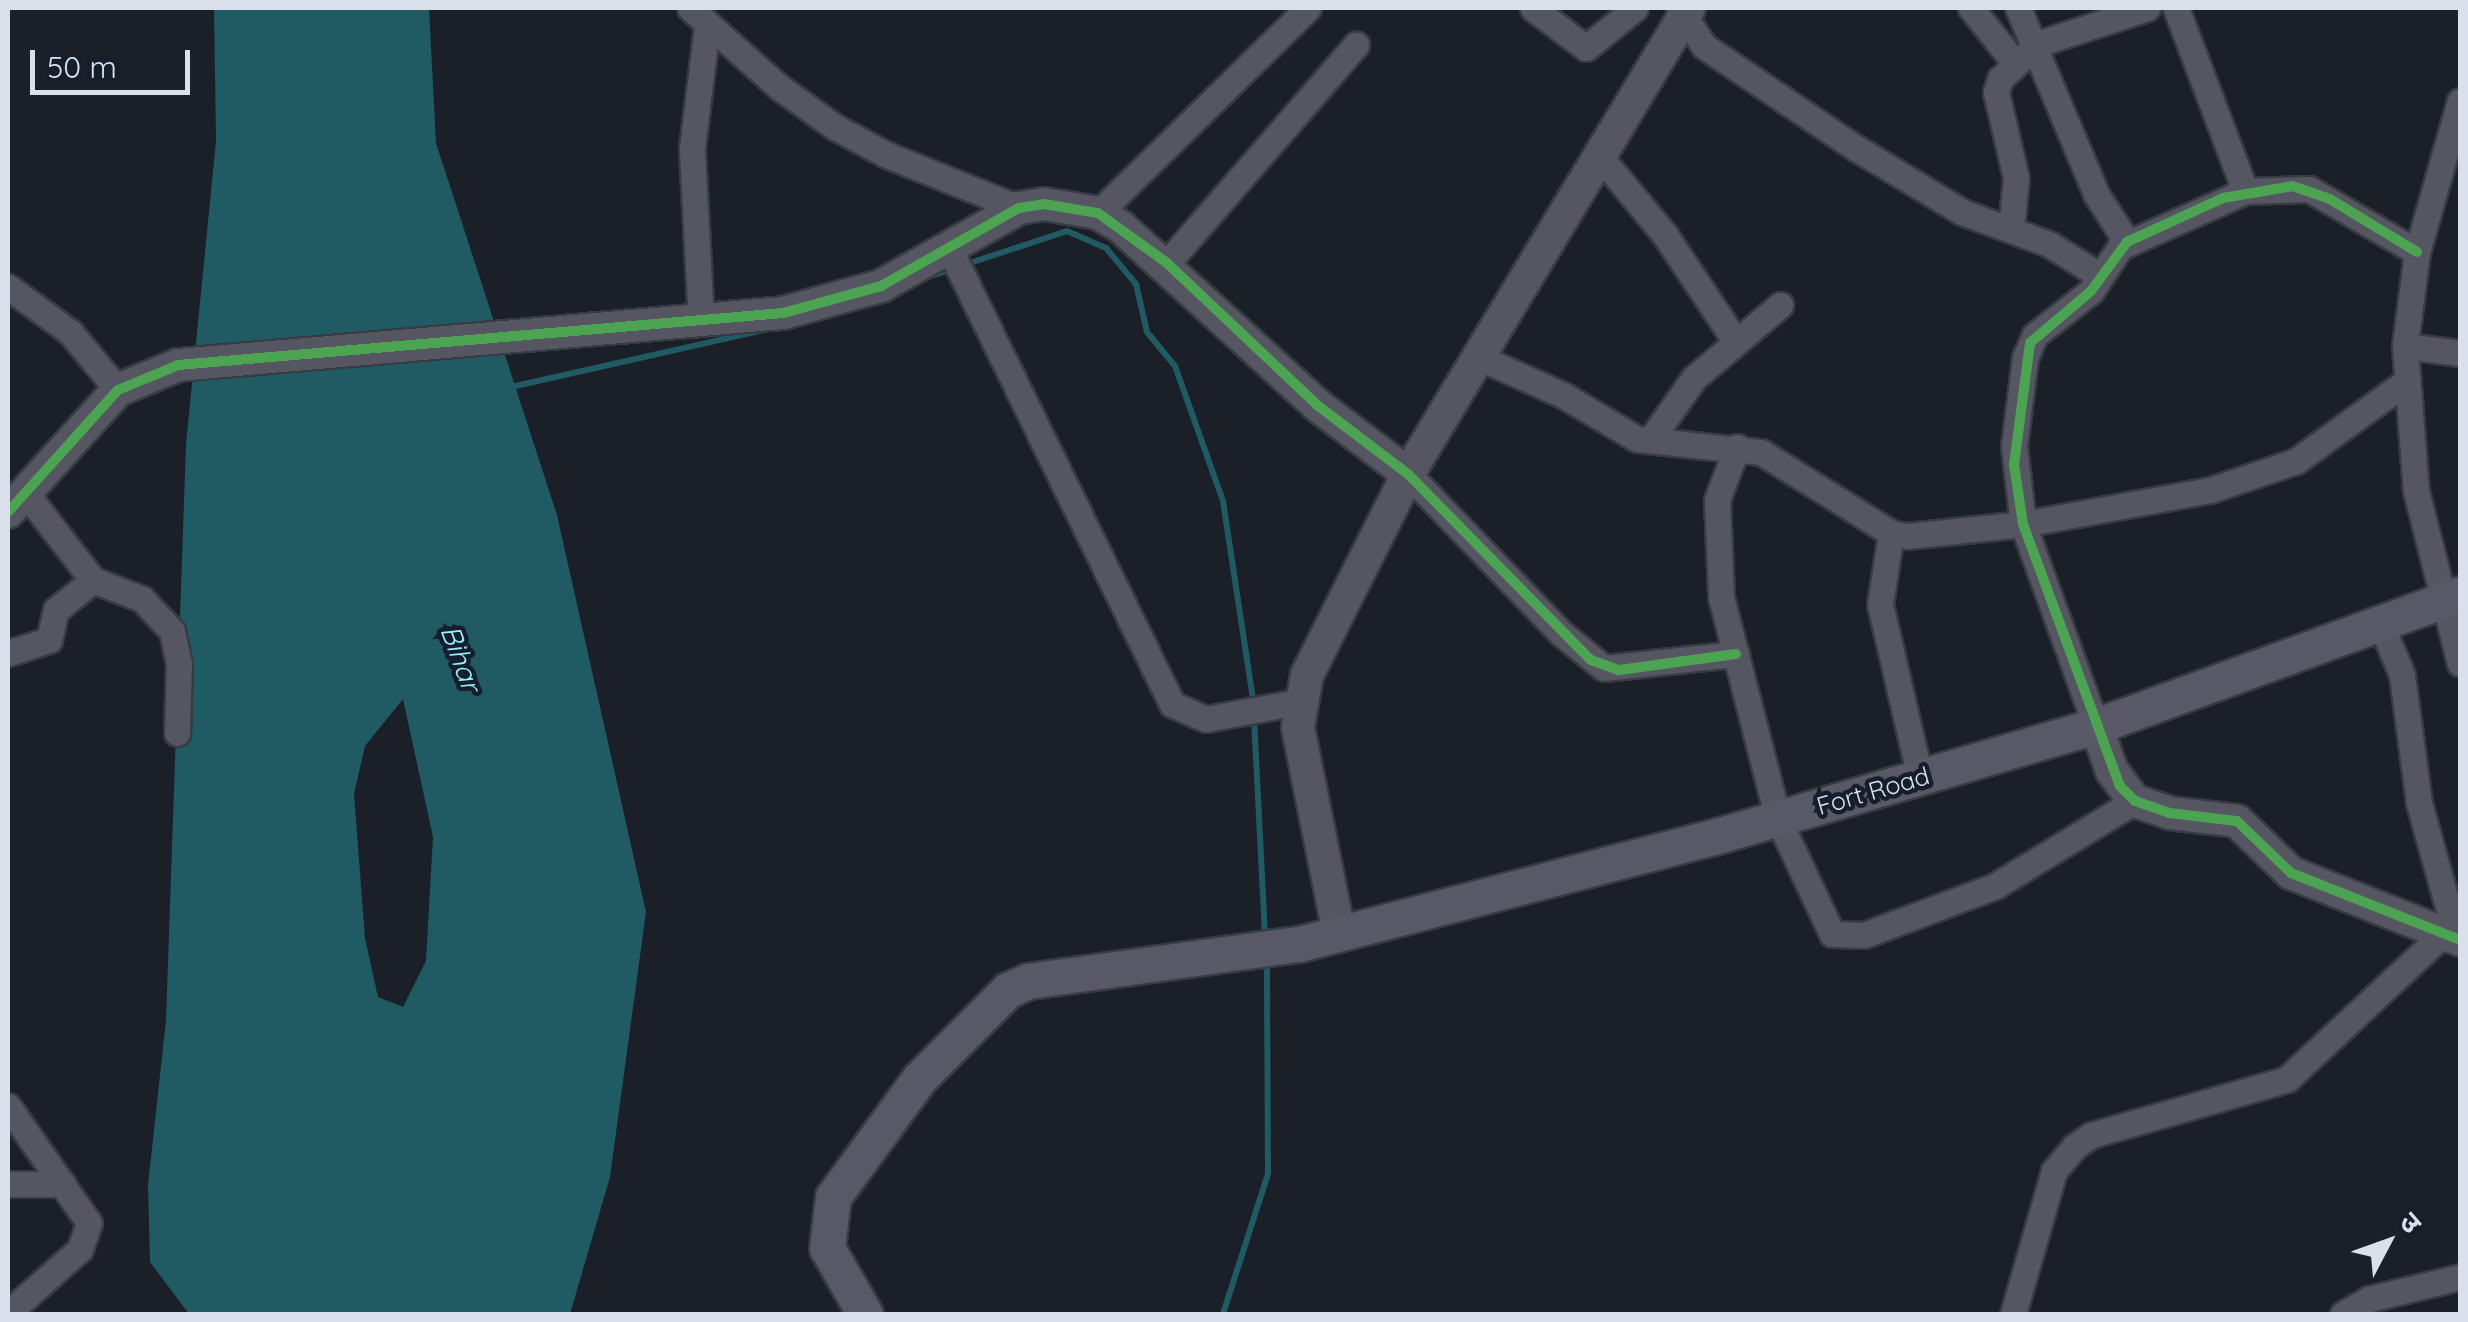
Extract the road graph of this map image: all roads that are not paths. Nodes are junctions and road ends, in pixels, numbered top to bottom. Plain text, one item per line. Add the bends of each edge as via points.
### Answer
1 (1308, 8) edge
2 (1533, 8) edge
3 (1636, 8) edge
4 (1971, 8) edge
5 (2018, 8) edge
6 (2147, 8) edge
7 (2176, 8) edge
8 (1684, 10) edge
9 (698, 16) edge
10 (2037, 44) junction
11 (1356, 45) dead end
12 (2015, 64) junction
13 (2459, 110) edge
14 (1597, 153) junction
15 (2244, 191) junction
16 (1019, 208) junction
17 (1098, 213) junction
18 (2011, 230) junction
19 (2127, 242) junction
20 (950, 248) junction
21 (2417, 252) junction
22 (1168, 263) junction
23 (2100, 275) junction
24 (8, 287) edge
25 (1780, 305) dead end
26 (701, 322) junction
27 (1734, 338) junction
28 (2405, 346) junction
29 (2460, 353) edge
30 (1476, 356) junction
31 (2407, 381) junction
32 (118, 390) junction
33 (1651, 439) junction
34 (1737, 446) junction
35 (1408, 474) junction
36 (17, 503) edge
37 (2023, 524) junction
38 (1891, 533) junction
39 (94, 580) junction
40 (2452, 596) edge
41 (2380, 622) junction
42 (8, 653) edge
43 (1736, 654) junction
44 (2460, 663) edge
45 (1298, 702) junction
46 (2096, 726) junction
47 (178, 733) dead end
48 (1920, 777) junction
49 (2135, 800) junction
50 (1778, 818) junction
51 (1339, 934) junction
52 (2454, 938) edge
53 (8, 1106) edge
54 (8, 1184) edge
55 (63, 1184) junction
56 (2460, 1277) edge
57 (40, 1288) junction
58 (8, 1312) edge
59 (34, 1314) edge
60 (866, 1314) edge
61 (2014, 1314) edge
62 (2343, 1314) edge

1 - 17 street
2 - 3 street via 1586,48
4 - 12 street
5 - 10 street
6 - 10 street
7 - 15 street
8 - 14 street
8 - 18 street via 1704,46 1840,138 1962,212
9 - 16 street via 835,126 887,155
9 - 26 street via 692,148
10 - 12 street
10 - 19 street via 2096,194
11 - 22 street
12 - 18 street via 1996,92 2016,178
13 - 21 street
14 - 27 street via 1665,235
14 - 30 street
15 - 19 street
15 - 21 street via 2309,189
16 - 17 street via 1044,204
16 - 20 street
17 - 22 street
18 - 23 street
19 - 23 street
20 - 26 street via 881,286 829,304
20 - 45 street via 1172,704 1206,719
21 - 28 street
22 - 35 street via 1317,405
23 - 37 street via 2087,295 2030,343 2014,446
24 - 32 street via 70,332
25 - 27 street
26 - 32 street via 178,365
27 - 33 street via 1694,378
28 - 29 street
28 - 31 street
30 - 33 street via 1637,438
30 - 35 street
31 - 37 street via 2280,468 2185,496
31 - 40 street via 2416,491
32 - 36 street
33 - 34 street
34 - 38 street via 1782,461
34 - 43 street via 1717,500 1716,560
35 - 43 street via 1561,633 1604,668
35 - 45 street
36 - 39 street
37 - 38 street
37 - 46 street
38 - 48 street via 1880,604
39 - 42 street via 56,610 50,640
39 - 47 street via 142,599 172,631 180,662
40 - 41 main road, Fort Road
40 - 44 street
41 - 46 main road, Fort Road
41 - 52 street via 2402,675 2419,803 2452,908
43 - 50 street
45 - 51 street via 1302,756
46 - 48 main road, Fort Road
46 - 49 street via 2112,771
48 - 50 main road, Fort Road
49 - 50 street via 1995,886 1864,935 1839,938 1823,921
49 - 52 street via 2169,812 2237,820 2292,874
50 - 51 main road, Fort Road
51 - 60 main road, Fort Road via 1028,982 982,1012 918,1079 833,1197 827,1248
52 - 61 street via 2287,1079 2091,1136 2074,1147 2054,1171
53 - 55 street
54 - 55 street
55 - 57 street via 89,1223 88,1237
56 - 62 street via 2369,1299
57 - 58 street
57 - 59 street

